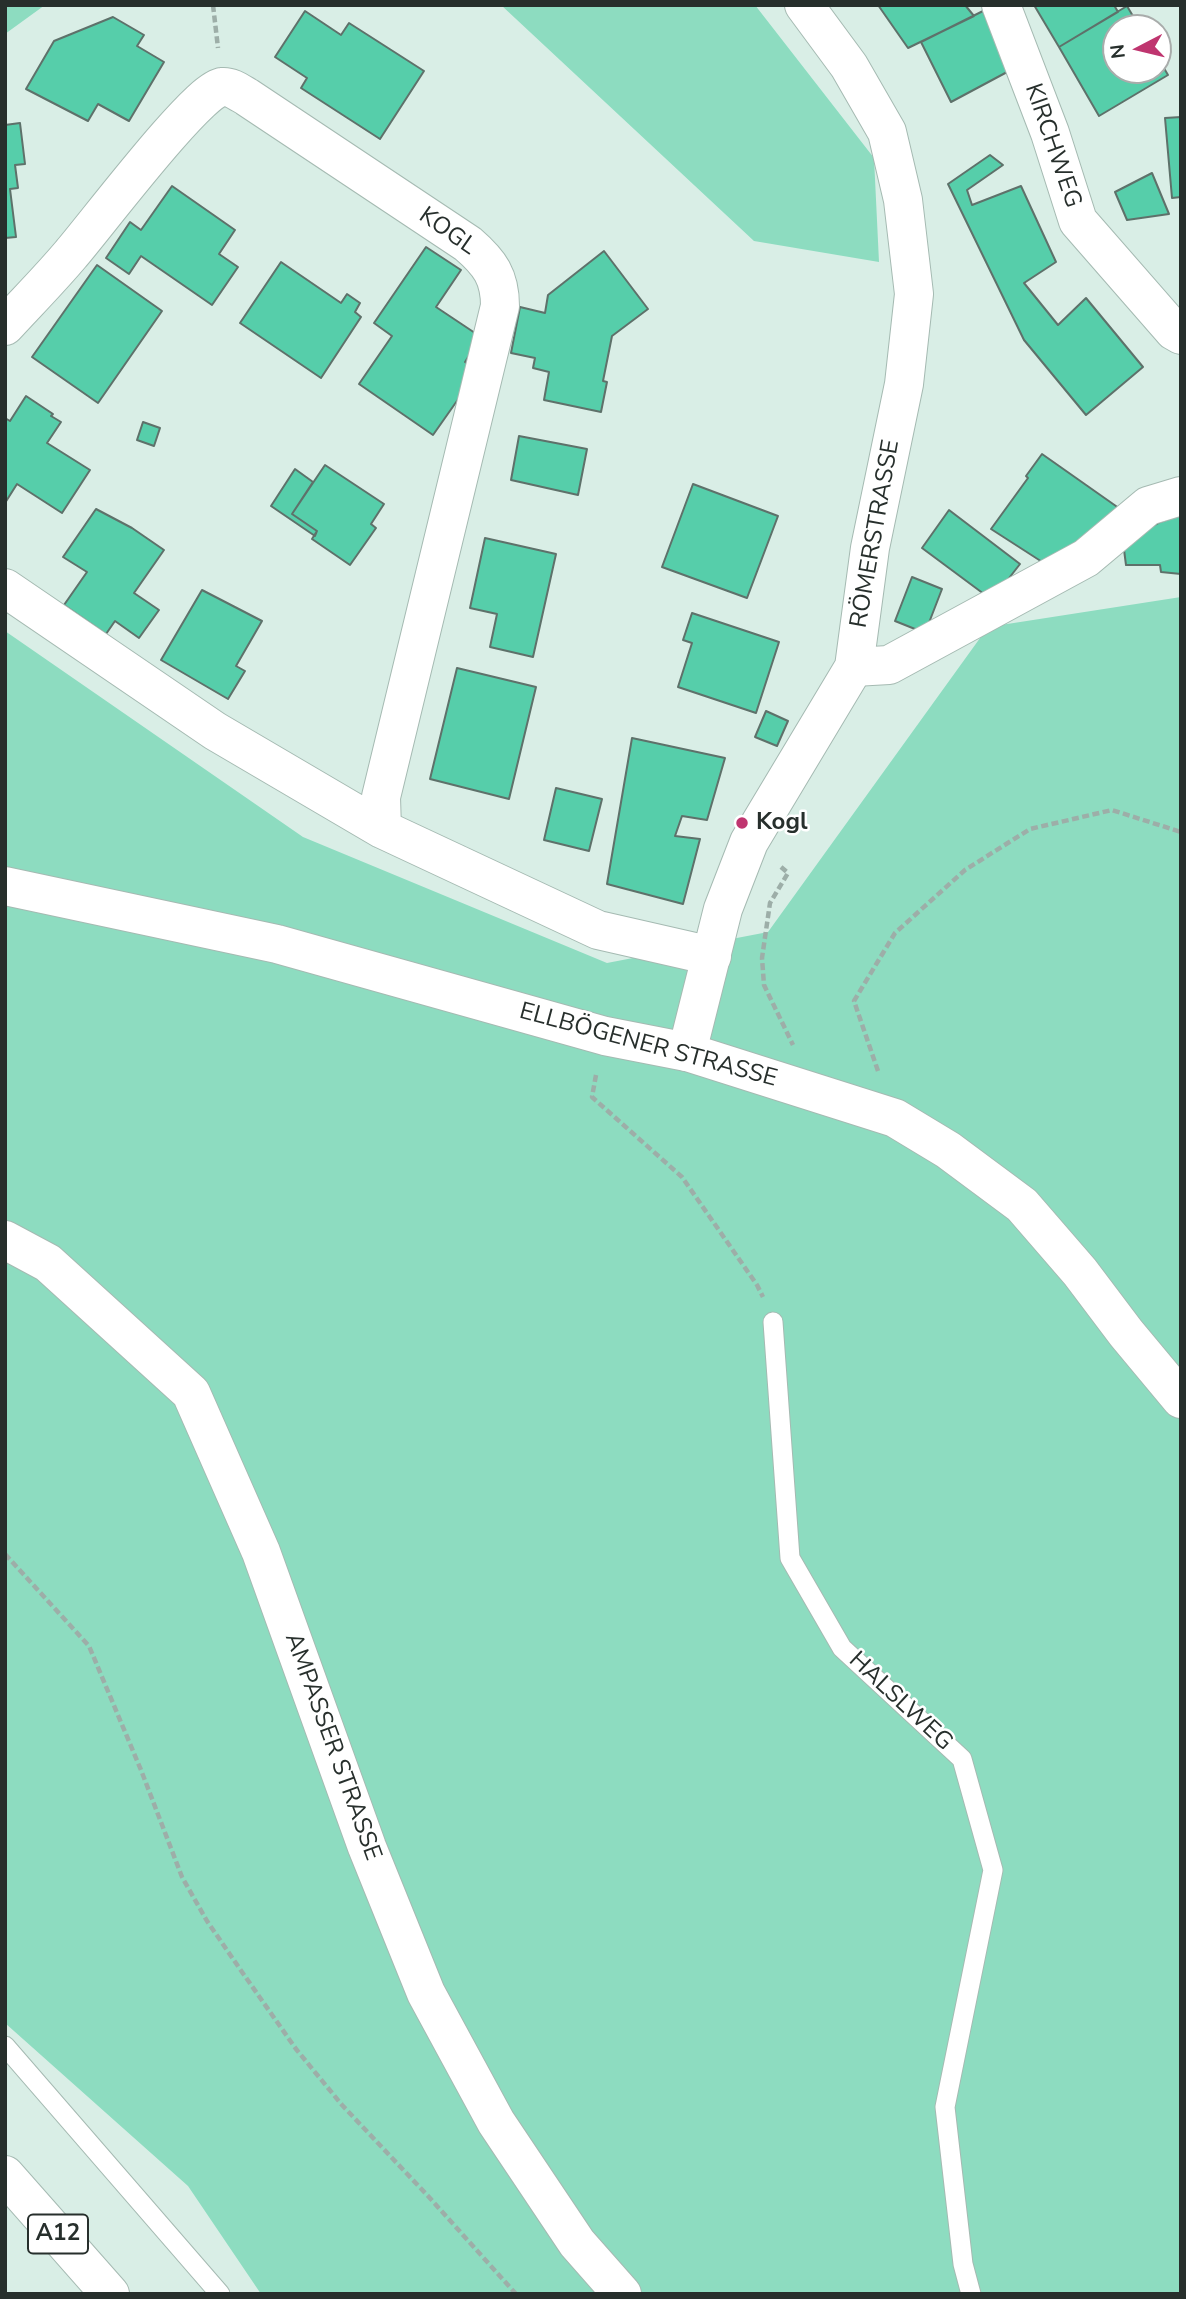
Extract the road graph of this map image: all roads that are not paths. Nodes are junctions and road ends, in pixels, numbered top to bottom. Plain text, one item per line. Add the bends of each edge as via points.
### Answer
1 (804, 5) edge
2 (1001, 5) edge
3 (5, 326) edge
4 (1181, 335) edge
5 (1181, 496) edge
6 (5, 588) edge
7 (855, 667) junction
8 (383, 829) junction
9 (5, 886) edge
10 (712, 956) junction
11 (687, 1052) junction
12 (5, 1240) edge
13 (773, 1322) road end
14 (1181, 1399) edge
15 (5, 2046) edge
16 (5, 2175) edge
17 (110, 2294) edge
18 (220, 2294) edge
19 (622, 2294) edge
20 (971, 2294) edge

1 - 7 main road, RÖMERSTRASSE via 849,66 887,132 903,200 914,294 904,384 870,548
2 - 4 main road, KIRCHWEG via 1050,133 1077,221
3 - 8 main road, KOGL via 71,255 182,120 209,93 222,87 247,97 483,257 500,288 500,306 381,797
5 - 7 main road via 1148,506 1086,558 889,665
6 - 8 main road via 215,731
7 - 10 main road, RÖMERSTRASSE via 749,842 727,897
8 - 10 main road via 598,930
9 - 11 main road, ELLBÖGENER STRASSE via 277,944 605,1036
10 - 11 main road, RÖMERSTRASSE
11 - 14 main road, ELLBÖGENER STRASSE via 895,1118 948,1150 1022,1205
12 - 19 main road, AMPASSER STRASSE via 48,1263 191,1394 261,1552 367,1847 426,1993 496,2122 577,2243
13 - 20 lane, HALSLWEG via 790,1558 842,1648 962,1759 993,1870 944,2107
15 - 18 lane
16 - 17 main road, A12

